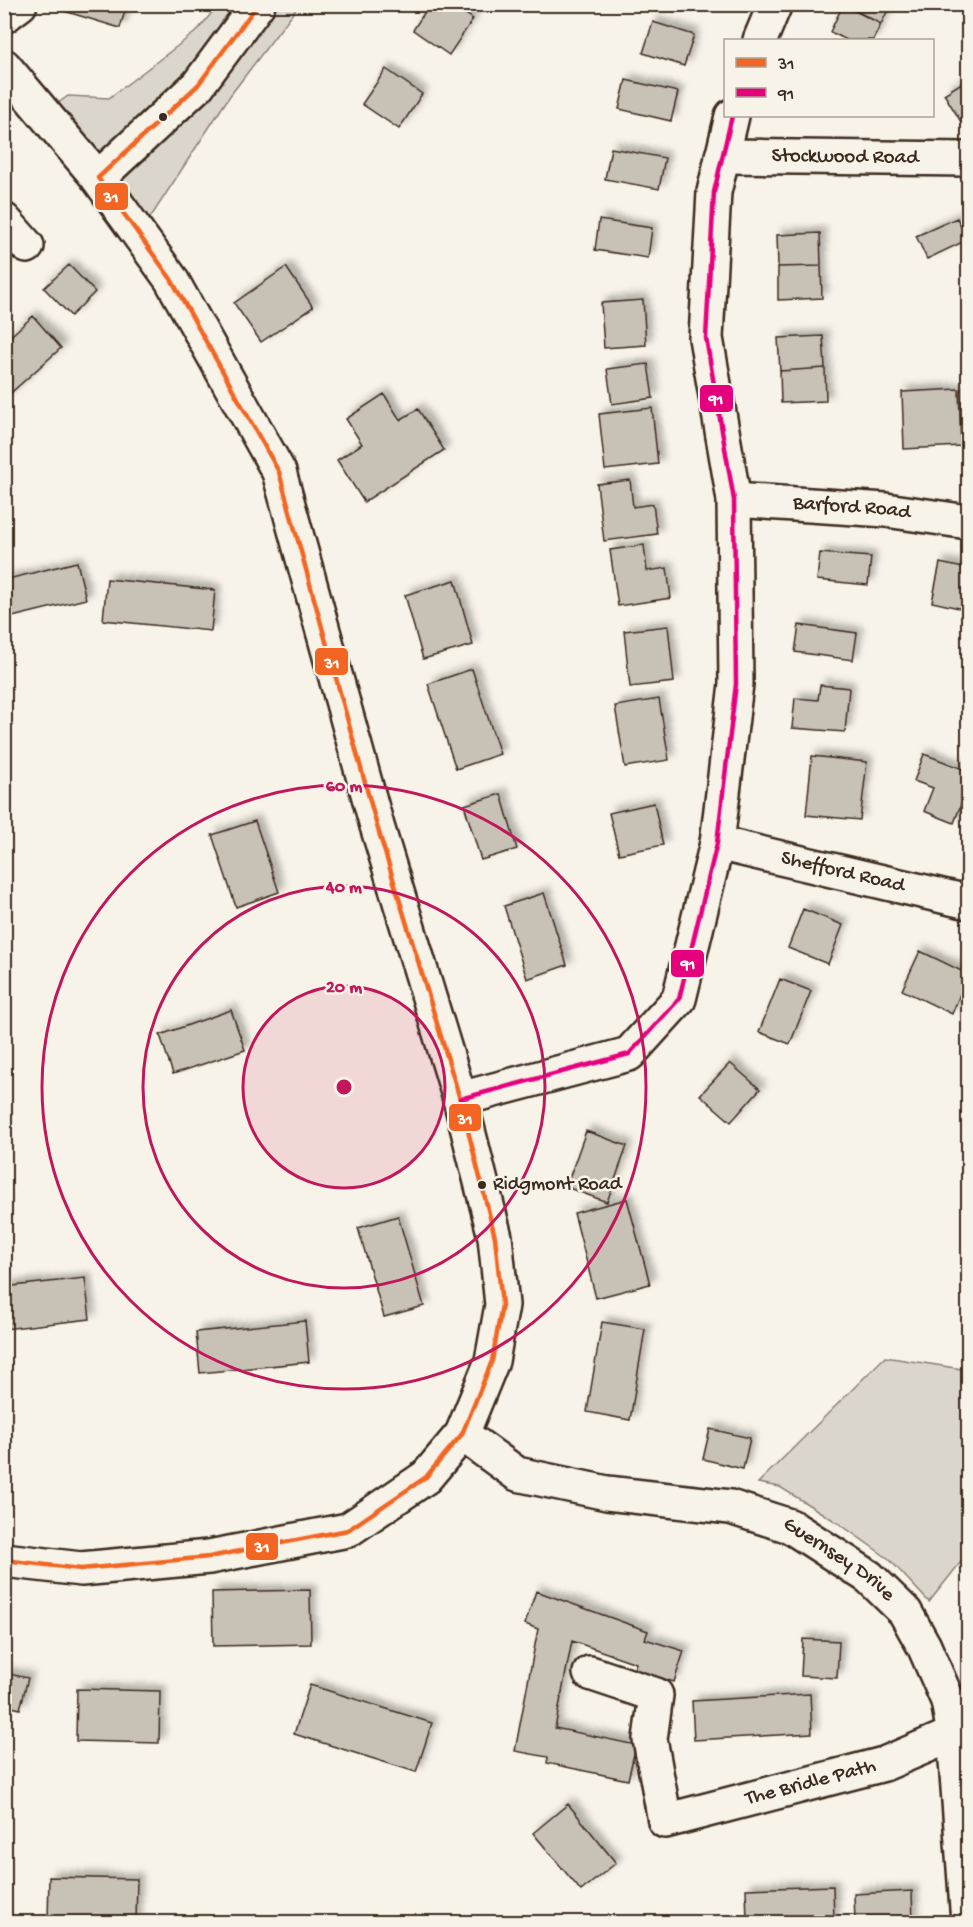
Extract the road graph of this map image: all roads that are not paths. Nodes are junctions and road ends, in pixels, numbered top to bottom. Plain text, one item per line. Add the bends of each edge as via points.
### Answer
1 (20, 4) edge
2 (258, 4) edge
3 (775, 4) edge
4 (4, 16) edge
5 (760, 39) edge
6 (4, 66) edge
7 (732, 117) edge
8 (722, 156) junction
9 (969, 159) edge
10 (98, 178) junction
11 (4, 220) edge
12 (27, 246) dead end
13 (734, 500) junction
14 (969, 522) edge
15 (717, 843) junction
16 (969, 902) edge
17 (460, 1099) junction
18 (462, 1434) junction
19 (4, 1560) edge
20 (590, 1673) dead end
21 (954, 1734) junction
22 (968, 1923) edge

1 - 4 street
2 - 10 street via 198,86
3 - 5 street
6 - 10 street
7 - 8 street
8 - 9 street, Stockwood Road
8 - 13 street via 714,192 706,338
10 - 17 street via 171,279 279,472 377,826
11 - 12 street
13 - 14 street, Barford Road via 886,510
13 - 15 street via 736,684
15 - 16 street, Shefford Road
15 - 17 street via 679,999 629,1054
17 - 18 street via 495,1237 502,1305 492,1361
18 - 19 street via 426,1477 348,1530 209,1557 81,1569
18 - 21 street, Guernsey Drive via 517,1474 607,1493 730,1507 790,1526 869,1577 905,1612 948,1701
20 - 21 street, The Bridle Path via 656,1695 650,1739 665,1821 884,1764
21 - 22 street, Guernsey Drive

